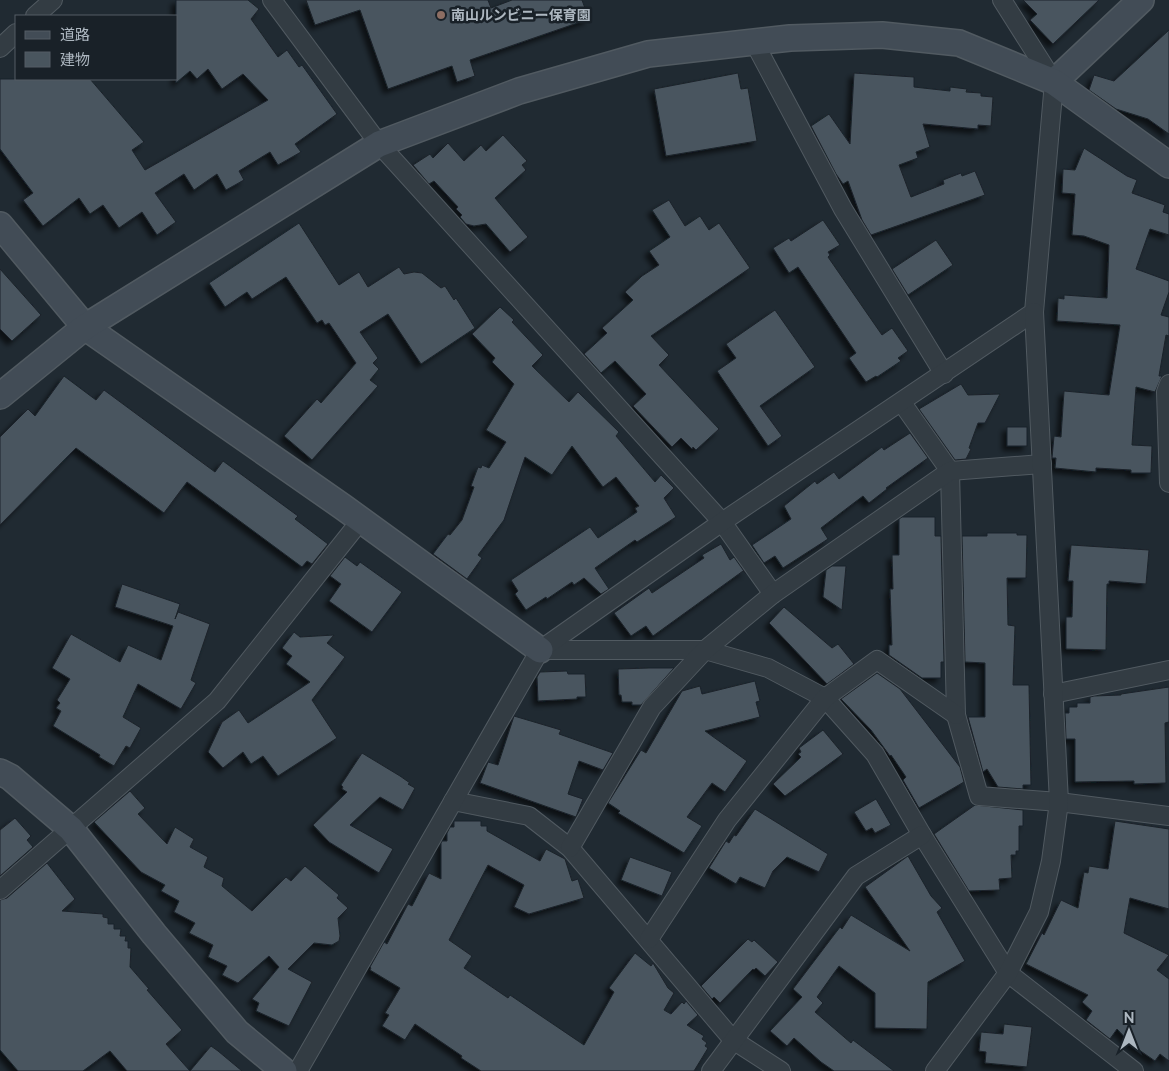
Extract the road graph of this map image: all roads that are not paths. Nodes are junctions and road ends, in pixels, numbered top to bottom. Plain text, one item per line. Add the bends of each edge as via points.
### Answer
1 (53, 0) edge
2 (272, 0) edge
3 (1002, 0) edge
4 (1141, 0) edge
5 (36, 15) edge
6 (15, 34) edge
7 (754, 42) junction
8 (0, 48) edge
9 (1054, 82) junction
10 (379, 144) junction
11 (1169, 165) edge
12 (0, 225) edge
13 (1034, 312) junction
14 (85, 327) junction
15 (944, 374) junction
16 (1169, 384) edge
17 (0, 396) edge
18 (902, 403) junction
19 (1042, 464) junction
20 (950, 471) junction
21 (1169, 482) edge
22 (361, 520) junction
23 (722, 522) junction
24 (773, 594) junction
25 (540, 650) junction
26 (705, 650) junction
27 (1169, 670) edge
28 (1053, 694) junction
29 (825, 698) junction
30 (956, 715) junction
31 (0, 772) edge
32 (453, 801) junction
33 (1059, 802) junction
34 (1169, 816) edge
35 (71, 829) junction
36 (922, 835) junction
37 (570, 848) junction
38 (0, 890) edge
39 (649, 938) junction
40 (1008, 973) junction
41 (734, 1040) junction
42 (284, 1071) edge
43 (298, 1071) edge
44 (711, 1071) edge
45 (781, 1071) edge
46 (935, 1071) edge
47 (1134, 1071) edge

1 - 5 street
2 - 10 street
3 - 9 street
4 - 9 street
6 - 8 street
7 - 9 street via 882,35 959,43
7 - 10 street via 648,54 519,91
7 - 15 street via 843,209
9 - 11 street
9 - 13 street
10 - 14 street
10 - 23 street
12 - 14 street
13 - 15 street
13 - 19 street
14 - 17 street
14 - 22 street
15 - 18 street
16 - 21 street via 1166,392
18 - 20 street
18 - 23 street
19 - 20 street
19 - 28 street
20 - 24 street
20 - 30 street
22 - 25 street
22 - 35 street via 217,700
23 - 24 street
23 - 25 street
24 - 26 street
25 - 26 street
25 - 32 street
26 - 29 street via 768,668
26 - 37 street via 652,707
27 - 28 street
28 - 33 street
29 - 30 street via 876,660
29 - 36 street via 875,754
29 - 39 street via 727,820
30 - 33 street via 979,796
31 - 35 street
32 - 37 street via 529,816
32 - 43 street
33 - 34 street
33 - 40 street via 1051,861 1039,912
35 - 38 street
35 - 42 street via 237,1032
36 - 40 street
36 - 41 street via 856,876
37 - 39 street
39 - 41 street
40 - 46 street
40 - 47 street
41 - 44 street
41 - 45 street

